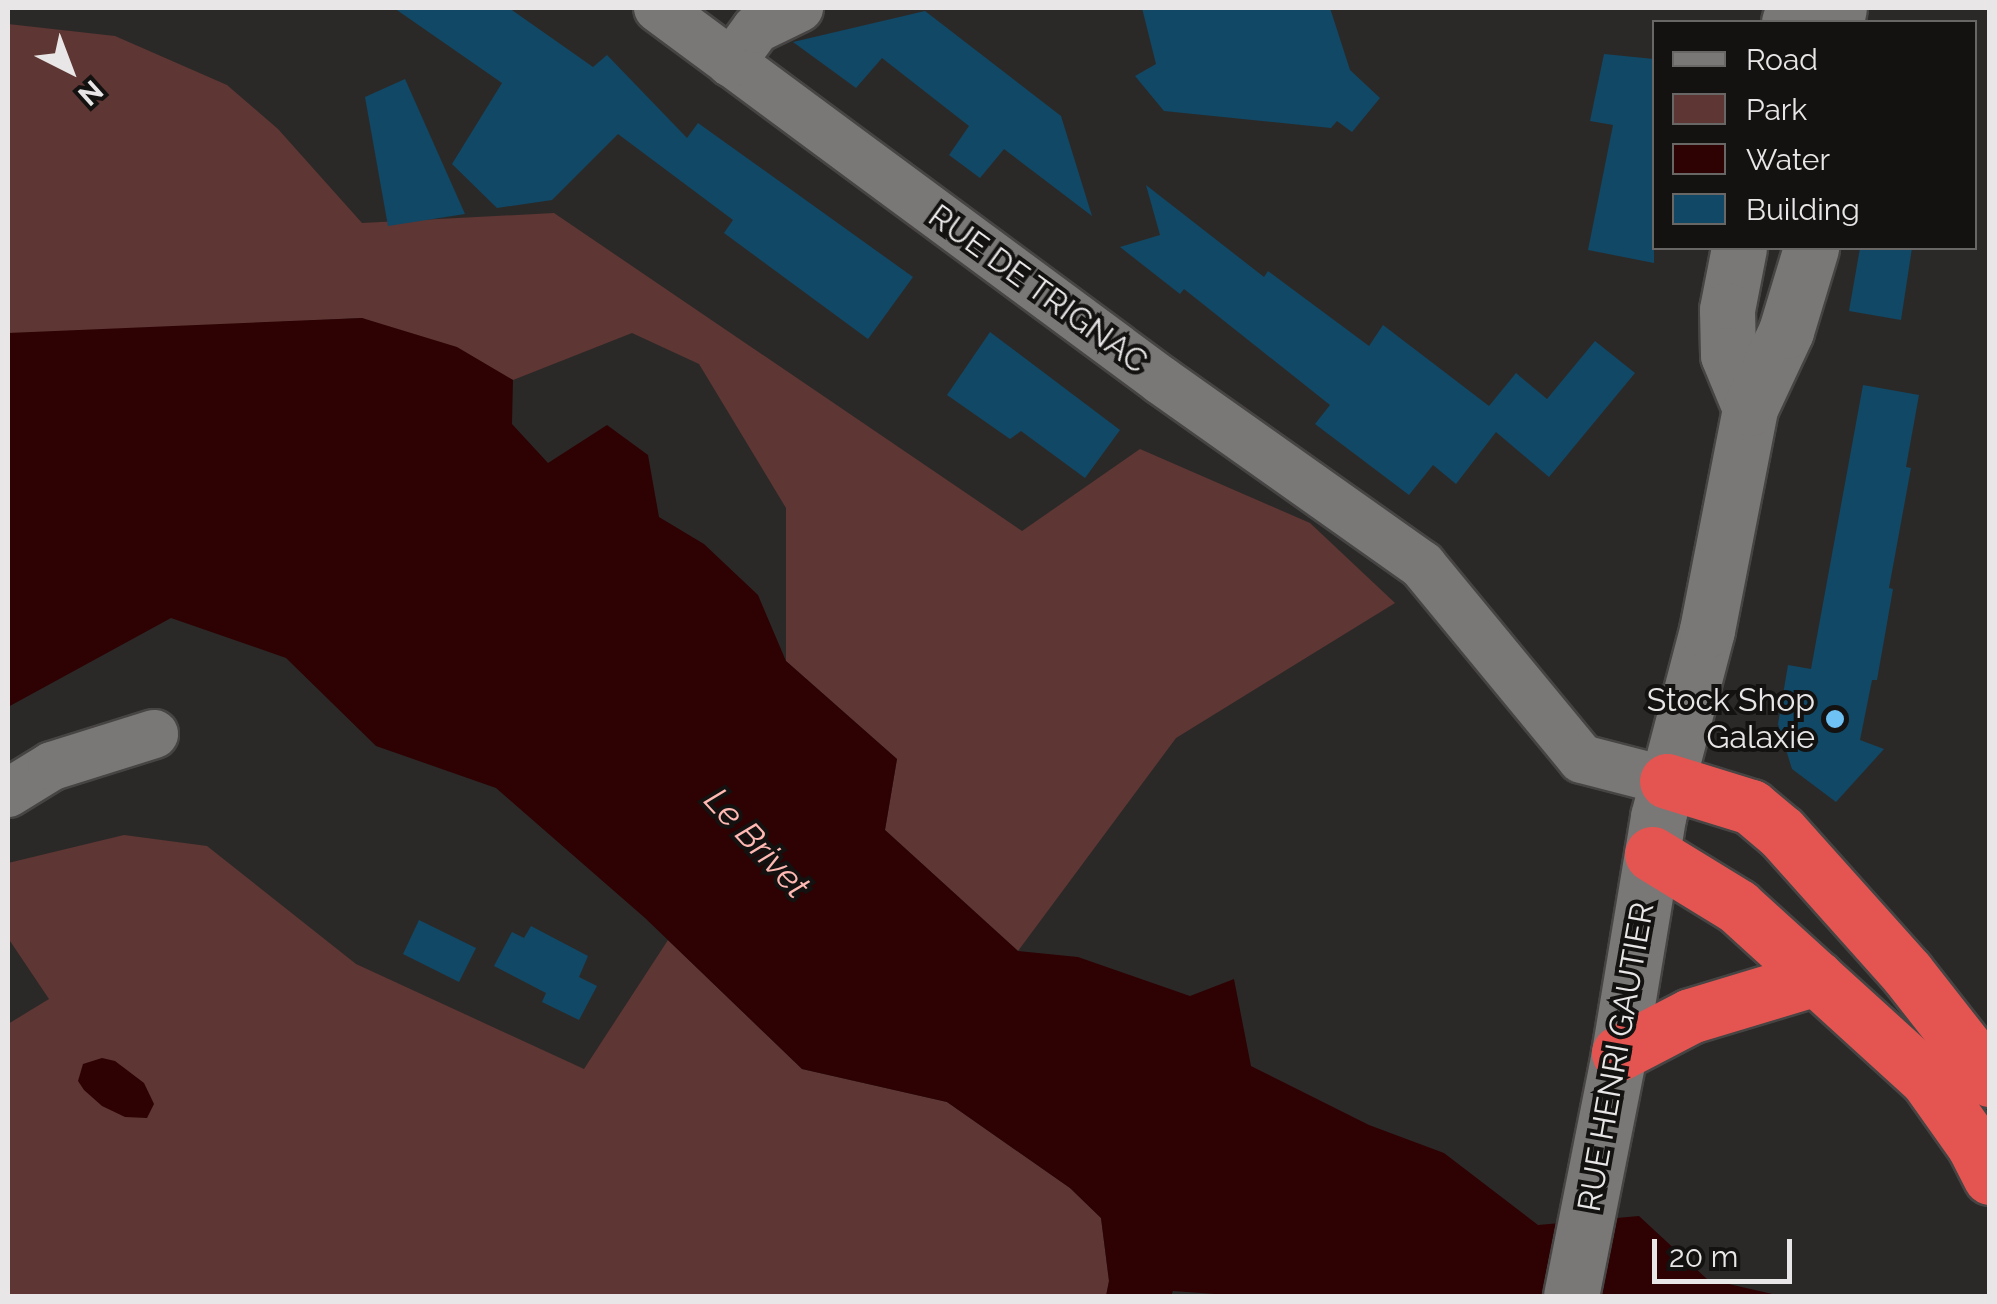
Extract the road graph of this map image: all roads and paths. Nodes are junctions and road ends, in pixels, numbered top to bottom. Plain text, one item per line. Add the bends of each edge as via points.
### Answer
1 (658, 8) edge
2 (799, 8) edge
3 (732, 63) junction
4 (1739, 250) edge
5 (1810, 250) edge
6 (1750, 408) junction
7 (154, 734) dead end
8 (8, 793) edge
9 (1659, 817) junction
10 (1816, 978) junction
11 (1618, 1053) junction
12 (1990, 1079) edge
13 (1990, 1177) edge
14 (1571, 1296) edge

1 - 3 street, RUE DE TRIGNAC
2 - 3 street via 756,29
3 - 9 street, RUE DE TRIGNAC via 1422,565 1582,758
4 - 6 main road via 1728,355
5 - 6 main road, RUE HENRI GAUTIER via 1786,331
6 - 9 main road, RUE HENRI GAUTIER via 1707,630
7 - 8 street via 52,766
9 - 10 highway via 1737,906
9 - 11 main road, RUE HENRI GAUTIER
9 - 12 highway via 1751,807 1907,973
10 - 11 highway via 1690,1016
10 - 13 highway via 1928,1080
11 - 14 main road, RUE HENRI GAUTIER

